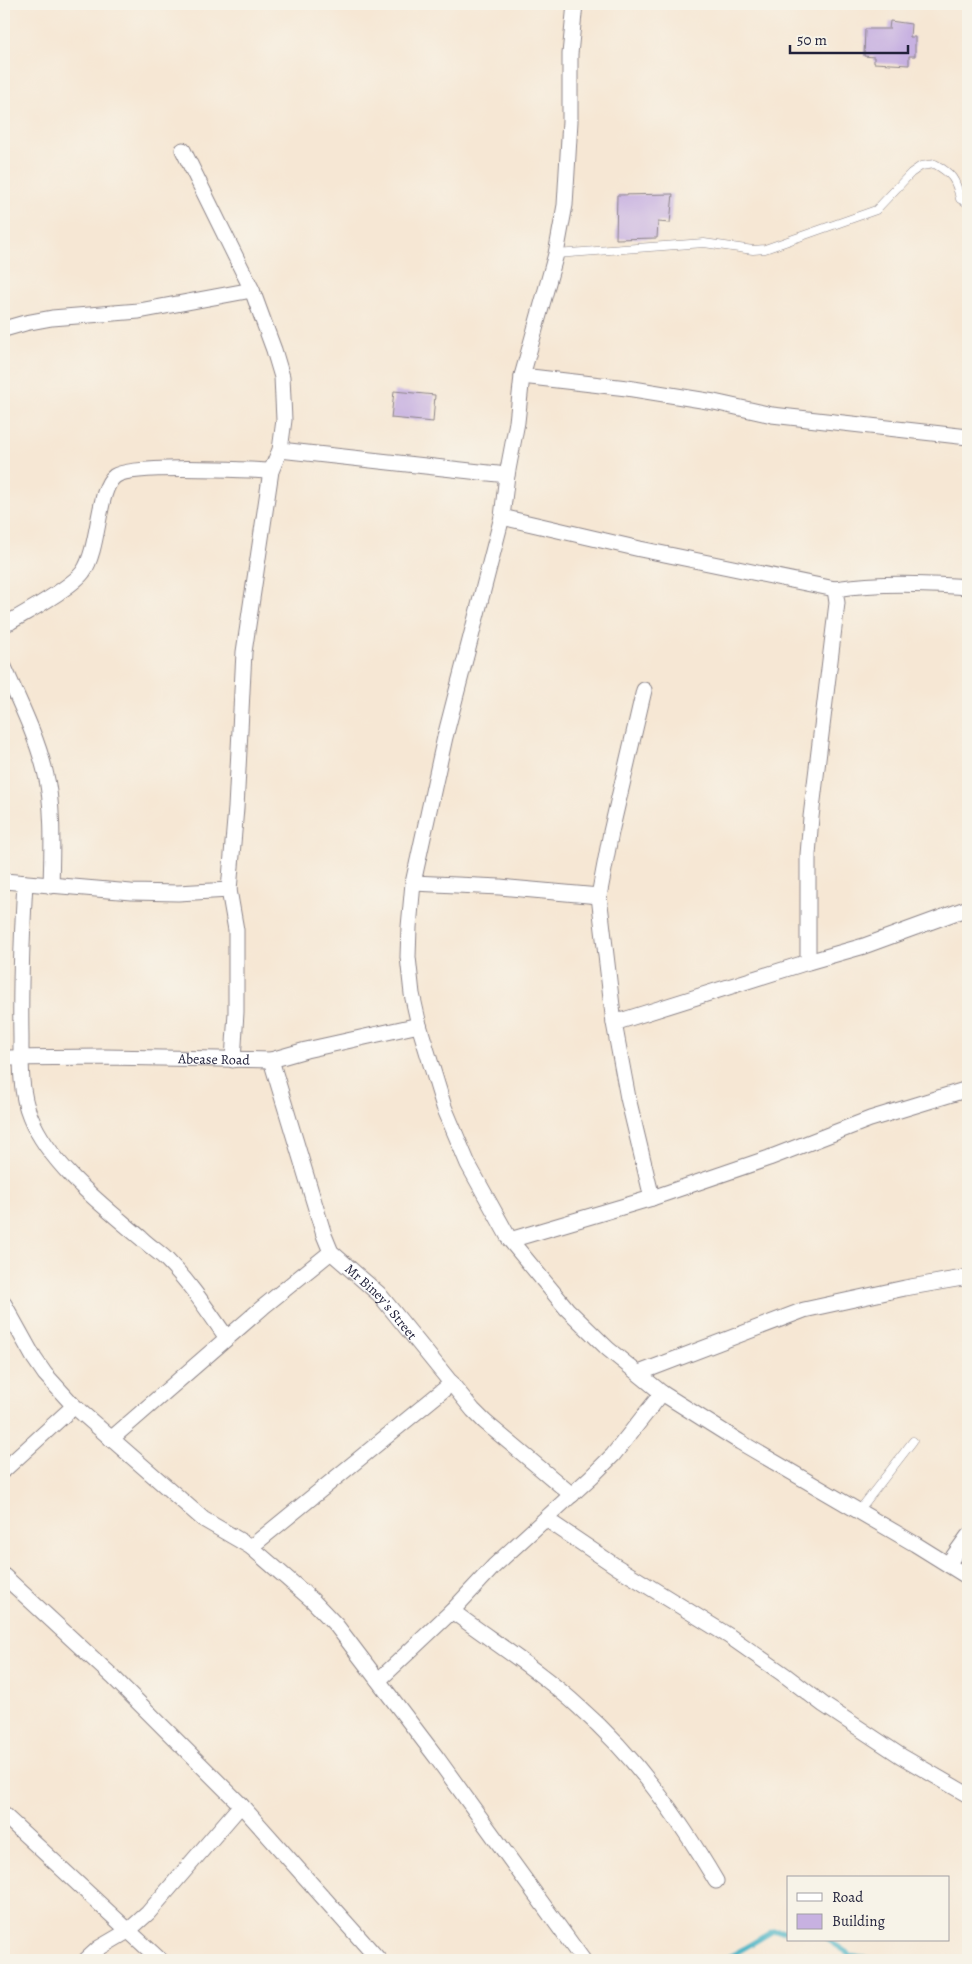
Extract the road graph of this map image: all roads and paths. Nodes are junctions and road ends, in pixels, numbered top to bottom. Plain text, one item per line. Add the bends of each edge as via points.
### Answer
1 (575, 4) edge
2 (183, 150) dead end
3 (968, 203) edge
4 (556, 254) junction
5 (252, 290) junction
6 (4, 329) edge
7 (522, 376) junction
8 (968, 437) edge
9 (280, 450) junction
10 (271, 471) junction
11 (507, 475) junction
12 (502, 517) junction
13 (968, 587) edge
14 (835, 589) junction
15 (4, 624) edge
16 (4, 667) edge
17 (644, 690) dead end
18 (4, 881) edge
19 (26, 883) junction
20 (413, 883) junction
21 (51, 886) junction
22 (229, 890) junction
23 (599, 896) junction
24 (968, 908) edge
25 (808, 962) junction
26 (614, 1023) junction
27 (419, 1024) junction
28 (21, 1057) junction
29 (4, 1058) edge
30 (233, 1060) junction
31 (271, 1060) junction
32 (968, 1089) edge
33 (652, 1198) junction
34 (510, 1240) junction
35 (331, 1252) junction
36 (968, 1278) edge
37 (4, 1304) edge
38 (227, 1338) junction
39 (638, 1373) junction
40 (452, 1383) junction
41 (662, 1393) junction
42 (74, 1406) junction
43 (111, 1439) junction
44 (913, 1441) dead end
45 (4, 1470) edge
46 (572, 1495) junction
47 (858, 1512) junction
48 (546, 1519) junction
49 (968, 1536) edge
50 (251, 1547) junction
51 (948, 1564) junction
52 (4, 1576) edge
53 (968, 1577) edge
54 (452, 1612) junction
55 (379, 1680) junction
56 (968, 1795) edge
57 (241, 1805) junction
58 (4, 1815) edge
59 (716, 1881) dead end
60 (128, 1931) junction
61 (86, 1960) edge
62 (160, 1960) edge
63 (379, 1960) edge
64 (583, 1960) edge

1 - 4 street via 565,204
2 - 5 street
3 - 4 lane via 960,199 951,173 935,164 922,166 911,174 876,210 765,249 704,243
4 - 7 street
5 - 6 street via 139,311 52,318
5 - 9 street via 282,377 284,420
7 - 8 street via 627,388 772,415
7 - 11 street
9 - 10 street
9 - 11 street
10 - 15 street via 178,469 118,474 105,489 95,544 82,572 66,588
10 - 22 street via 244,652
11 - 12 street
12 - 14 street
12 - 20 street via 449,718
13 - 14 street via 865,584
14 - 25 street via 838,603 808,855
16 - 21 street via 46,772 52,844
17 - 23 street
18 - 19 street
19 - 21 street
19 - 28 street via 20,1001
20 - 23 street
20 - 27 street via 408,957
21 - 22 street via 178,893
22 - 30 street via 236,930
23 - 26 street
24 - 25 street via 864,946
25 - 26 street
26 - 33 street
27 - 31 street, Abease Road
27 - 34 street via 455,1134
28 - 29 street, Abease Road
28 - 30 street, Abease Road
28 - 38 street via 25,1100 46,1145 94,1197 184,1278
30 - 31 street, Abease Road
31 - 35 street, Mr Biney’s Street
32 - 33 street via 870,1119
33 - 34 street
34 - 39 street via 568,1309 608,1349
35 - 38 street
35 - 40 street, Mr Biney’s Street via 379,1294
36 - 39 street via 804,1310
37 - 42 street via 41,1369
38 - 43 street
39 - 41 street
40 - 46 street, Mr Biney’s Street via 485,1422
40 - 50 street
41 - 46 street via 613,1454
41 - 47 street
42 - 43 street
42 - 45 street
43 - 50 street via 203,1519
44 - 47 lane
46 - 48 street
47 - 51 street
48 - 54 street via 494,1566
48 - 56 street via 729,1636 901,1756
49 - 51 street
50 - 55 street via 318,1606
51 - 53 street
52 - 57 street via 113,1677
54 - 55 street
54 - 59 street via 580,1707 618,1744 657,1790
55 - 64 street
57 - 60 street via 148,1913
57 - 63 street
58 - 60 street
60 - 61 street
60 - 62 street

